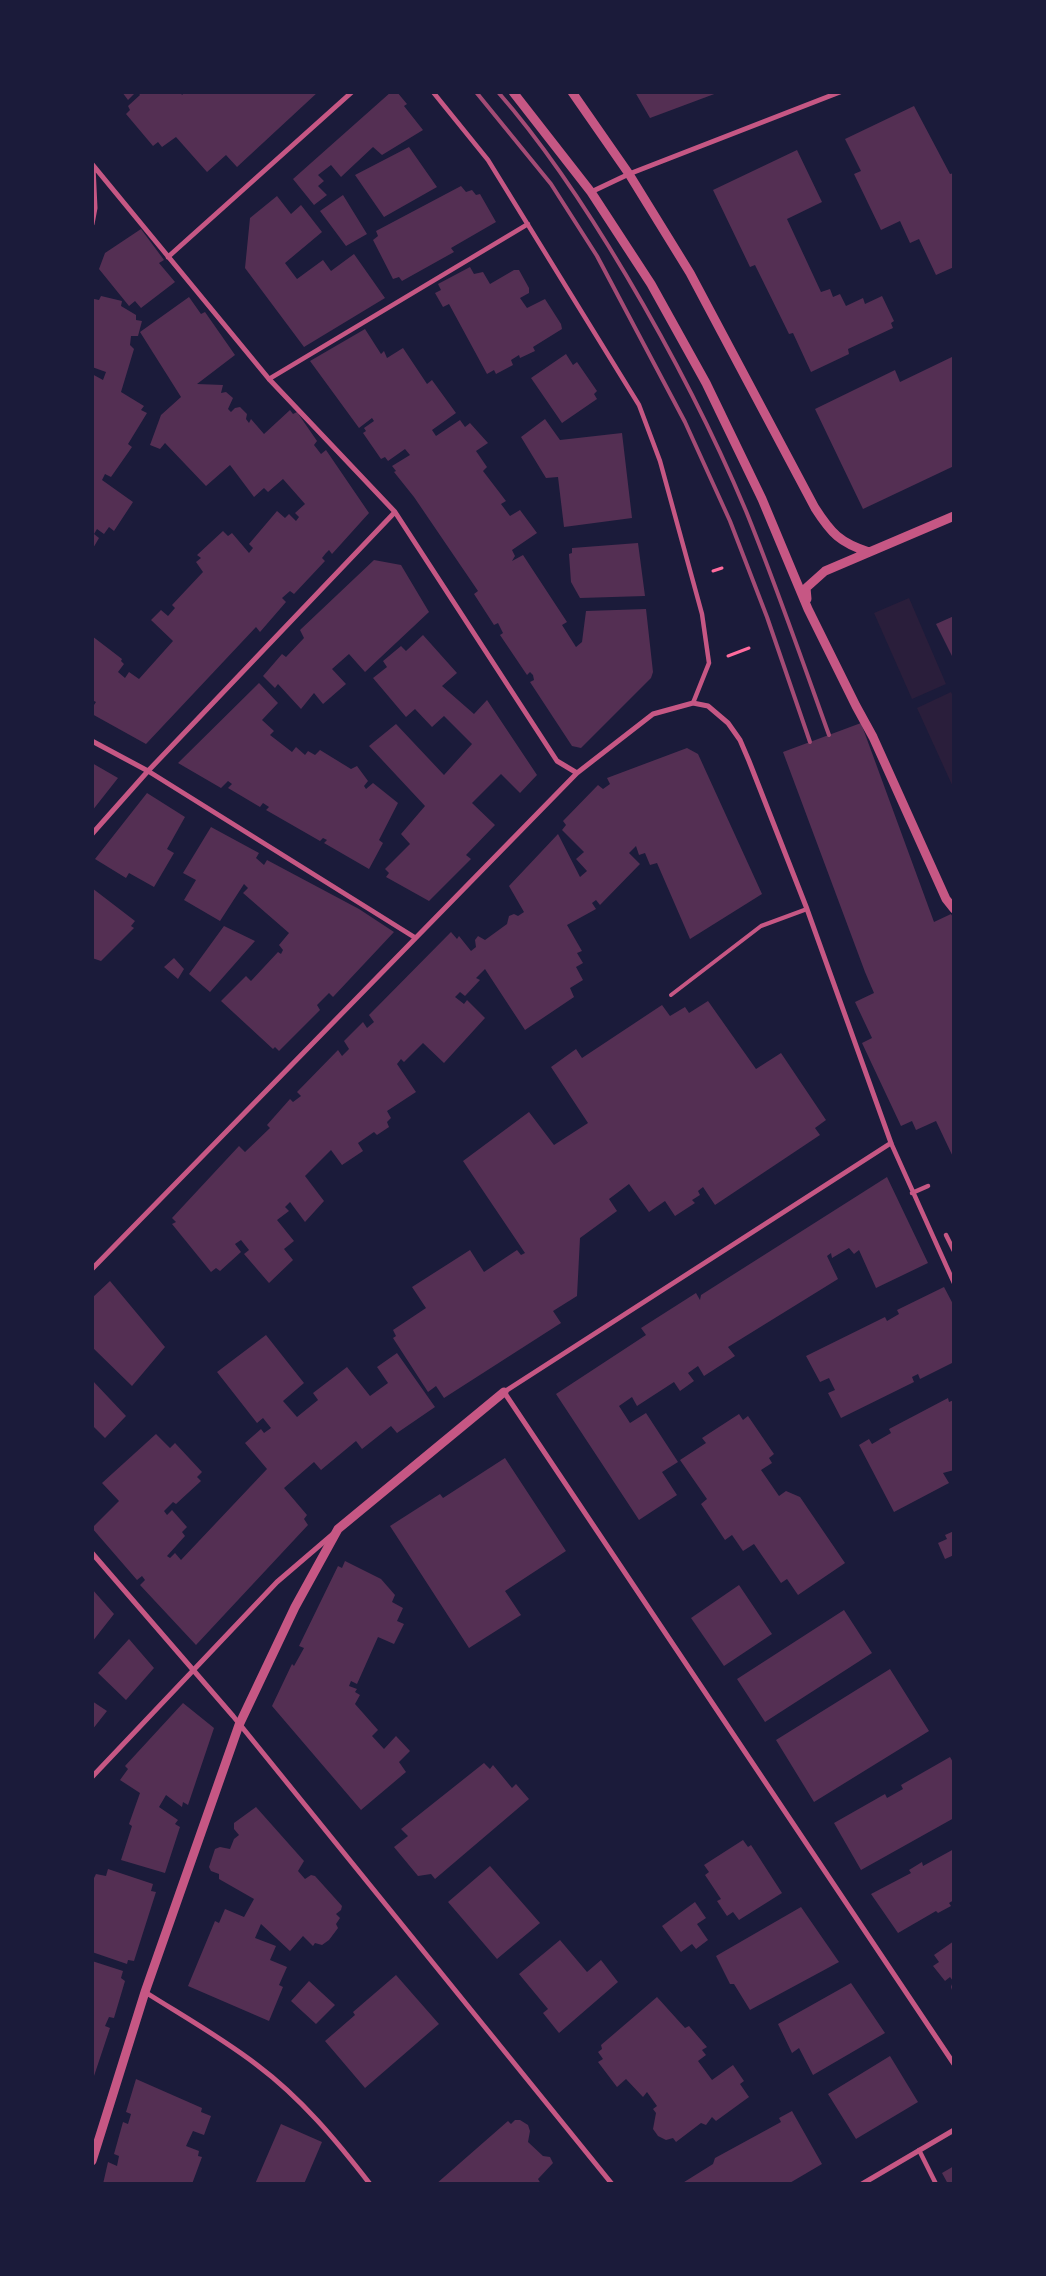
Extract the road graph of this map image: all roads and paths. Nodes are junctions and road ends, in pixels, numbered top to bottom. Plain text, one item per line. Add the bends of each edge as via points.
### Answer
1 (352, 92) edge
2 (433, 92) edge
3 (513, 92) edge
4 (572, 92) edge
5 (840, 92) edge
6 (93, 165) edge
7 (629, 174) junction
8 (591, 192) junction
9 (92, 224) edge
10 (528, 224) junction
11 (168, 256) junction
12 (269, 379) junction
13 (395, 512) junction
14 (953, 517) edge
15 (868, 552) junction
16 (808, 609) junction
17 (693, 703) junction
18 (92, 741) edge
19 (148, 771) junction
20 (577, 773) junction
21 (92, 834) edge
22 (954, 908) edge
23 (807, 909) junction
24 (414, 937) junction
25 (671, 995) dead end
26 (890, 1143) junction
27 (928, 1186) dead end
28 (912, 1193) junction
29 (946, 1235) dead end
30 (954, 1251) edge
31 (92, 1269) edge
32 (954, 1283) edge
33 (504, 1392) junction
34 (338, 1529) junction
35 (92, 1553) edge
36 (193, 1669) junction
37 (239, 1725) junction
38 (92, 1777) edge
39 (145, 1992) junction
40 (954, 2064) edge
41 (954, 2130) edge
42 (919, 2150) junction
43 (92, 2161) edge
44 (370, 2184) edge
45 (612, 2184) edge
46 (862, 2184) edge
47 (936, 2184) edge

1 - 11 street
2 - 10 street via 488,160
3 - 8 street
4 - 7 street
5 - 7 street
6 - 9 street via 95,208
6 - 11 street
7 - 8 street
7 - 15 street via 690,273 815,508 831,532 852,547
8 - 16 street via 652,284 706,383 762,499
10 - 12 street
10 - 17 street via 639,405 660,461 702,614 709,663
11 - 12 street
12 - 13 street
13 - 19 street
13 - 20 street via 557,761
14 - 15 street
15 - 16 street via 825,571 806,588
16 - 22 street via 873,736 946,899
17 - 20 street via 653,714
17 - 23 street via 708,706 728,723 740,740
18 - 19 street
19 - 21 street
19 - 24 street
20 - 24 street
23 - 25 lane via 761,926
23 - 26 street
24 - 31 street
26 - 28 street
26 - 33 street
27 - 28 street
28 - 32 street
29 - 30 street
33 - 34 street
33 - 40 street
34 - 36 street via 277,1582
34 - 37 street via 295,1607
35 - 36 street
36 - 37 street
36 - 38 street
37 - 39 street
37 - 45 street
39 - 43 street
39 - 44 street via 229,2045 281,2084 309,2110
41 - 42 street
42 - 46 street
42 - 47 street

